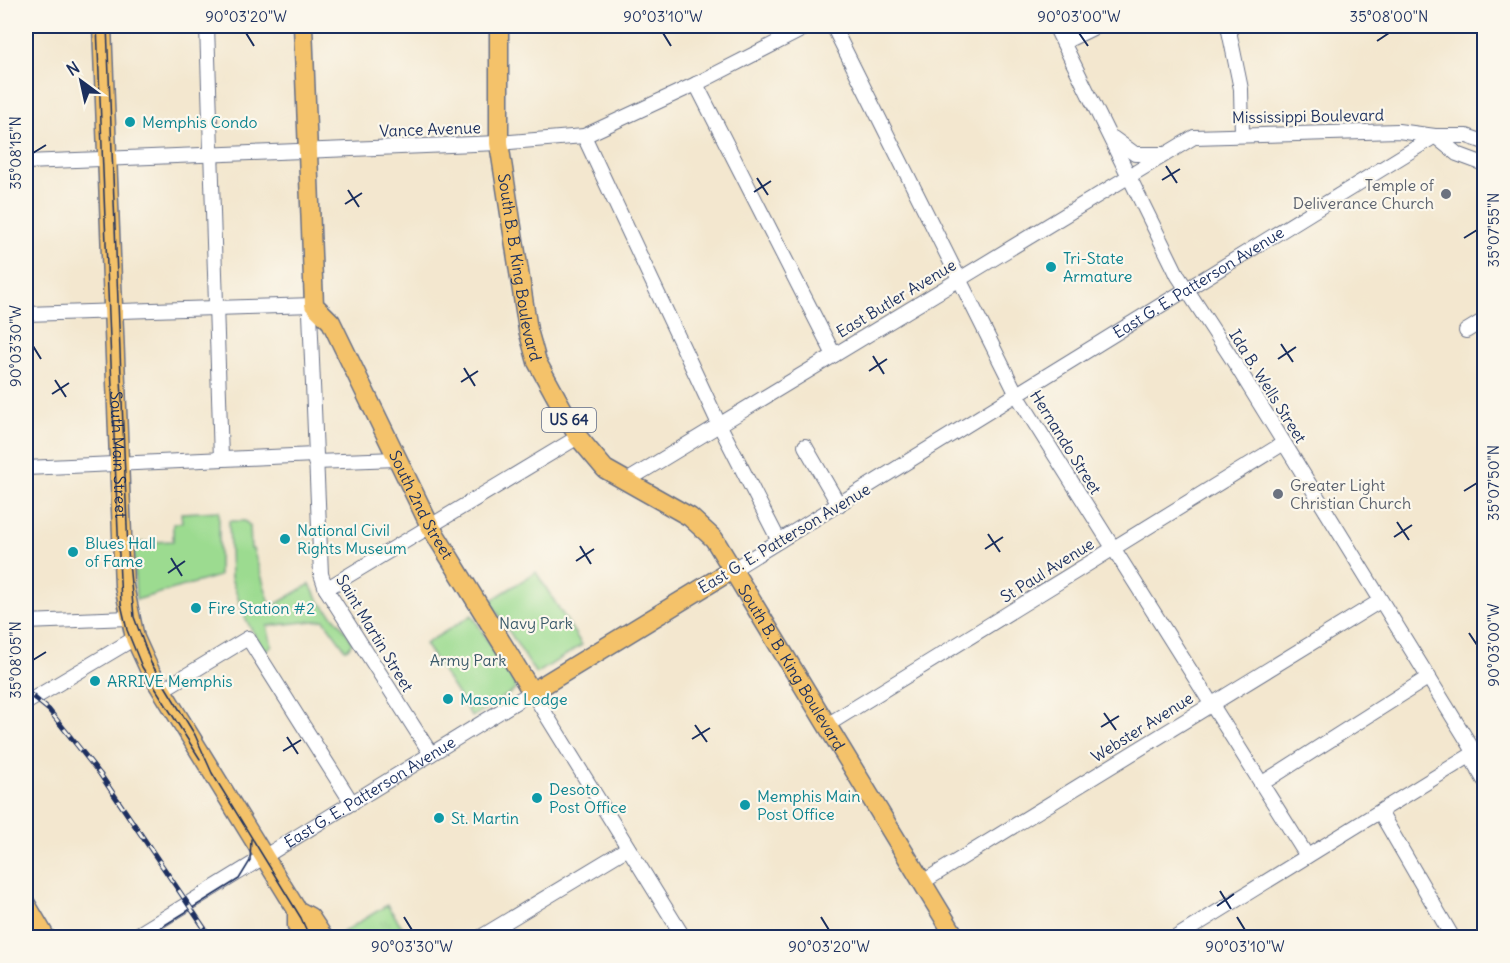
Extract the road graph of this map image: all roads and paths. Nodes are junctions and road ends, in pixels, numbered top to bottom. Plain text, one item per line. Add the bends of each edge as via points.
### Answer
1 (102, 26) edge
2 (207, 26) edge
3 (303, 26) edge
4 (498, 26) edge
5 (809, 26) edge
6 (833, 26) edge
7 (1055, 26) edge
8 (1097, 26) edge
9 (1228, 26) edge
10 (1064, 42) junction
11 (696, 84) junction
12 (1107, 132) junction
13 (1242, 134) junction
14 (584, 136) junction
15 (1435, 136) junction
16 (1183, 142) joint
17 (1485, 142) edge
18 (499, 143) junction
19 (308, 150) junction
20 (212, 154) junction
21 (1163, 154) junction
22 (108, 158) junction
23 (26, 162) edge
24 (1485, 164) edge
25 (1128, 176) junction
26 (959, 278) junction
27 (1187, 290) junction
28 (314, 305) junction
29 (216, 309) junction
30 (114, 311) junction
31 (26, 314) edge
32 (1485, 320) edge
33 (1466, 331) dead end
34 (834, 355) junction
35 (1017, 395) junction
36 (719, 424) junction
37 (578, 436) junction
38 (1284, 442) junction
39 (805, 446) dead end
40 (221, 459) junction
41 (315, 459) junction
42 (397, 459) junction
43 (120, 464) junction
44 (26, 468) edge
45 (625, 482) junction
46 (839, 505) junction
47 (430, 526) junction
48 (779, 541) junction
49 (1113, 549) junction
50 (732, 570) junction
51 (326, 589) junction
52 (1380, 601) junction
53 (129, 618) junction
54 (26, 622) edge
55 (135, 638) junction
56 (1429, 677) junction
57 (162, 690) junction
58 (532, 692) junction
59 (26, 703) edge
60 (1213, 703) junction
61 (827, 725) junction
62 (1477, 752) edge
63 (431, 754) junction
64 (1485, 780) edge
65 (1262, 784) junction
66 (352, 803) junction
67 (1380, 812) junction
68 (628, 848) junction
69 (265, 855) junction
70 (1307, 856) junction
71 (921, 883) junction
72 (26, 904) edge
73 (297, 910) junction
74 (46, 938) edge
75 (132, 938) edge
76 (304, 938) edge
77 (324, 938) edge
78 (479, 938) edge
79 (684, 938) edge
80 (956, 938) edge
81 (1175, 938) edge
82 (1453, 938) edge

1 - 22 main road, South Main Street
2 - 20 street
3 - 19 main road
4 - 18 main road, South B. B. King Boulevard / US 64
5 - 11 street, Vance Avenue
6 - 26 street, Hernando Street
7 - 10 street, Ida B. Wells Street
8 - 10 street
9 - 13 street via 1240,89
10 - 12 street, Ida B. Wells Street
11 - 14 street, Vance Avenue
11 - 34 street
12 - 21 street via 1135,154
12 - 25 street, Ida B. Wells Street
13 - 15 street, Mississippi Boulevard via 1398,131
13 - 16 street, Mississippi Boulevard via 1206,135
14 - 18 street, Vance Avenue
14 - 36 street
15 - 17 street, Mississippi Boulevard via 1467,136
15 - 24 street via 1457,154
15 - 27 street, East G. E. Patterson Avenue
16 - 21 street, East Butler Avenue
18 - 19 street, Vance Avenue
18 - 37 main road, South B. B. King Boulevard / US 64 via 534,351 543,376
19 - 20 street, Vance Avenue
19 - 28 main road
20 - 22 street, Vance Avenue
20 - 29 street
21 - 25 street, East Butler Avenue
22 - 23 street, Vance Avenue
22 - 30 main road, South Main Street
25 - 26 street, East Butler Avenue
25 - 27 street, Ida B. Wells Street
26 - 34 street, East Butler Avenue
26 - 35 street, Hernando Street
27 - 35 street, East G. E. Patterson Avenue
27 - 38 street, Ida B. Wells Street
28 - 29 street
28 - 41 street, Saint Martin Street via 310,313
28 - 42 main road, South 2nd Street via 332,322
29 - 30 street
29 - 40 street
30 - 31 street
30 - 43 main road, South Main Street
32 - 33 street
34 - 36 street, East Butler Avenue
35 - 46 street, East G. E. Patterson Avenue
35 - 49 street, Hernando Street
36 - 45 street, East Butler Avenue
36 - 48 street
37 - 45 main road, South B. B. King Boulevard / US 64 via 605,469
37 - 47 street
38 - 49 street, St Paul Avenue
38 - 52 street, Ida B. Wells Street
39 - 46 street
40 - 41 street
40 - 43 street
41 - 42 street
41 - 51 street, Saint Martin Street via 319,561
42 - 47 main road, South 2nd Street
43 - 44 street
43 - 53 main road, South Main Street via 124,586
45 - 50 main road, South B. B. King Boulevard / US 64 via 690,516 714,540
46 - 48 street, East G. E. Patterson Avenue
47 - 51 street
47 - 58 main road, South 2nd Street
48 - 50 street, East G. E. Patterson Avenue
49 - 60 street, Hernando Street
49 - 61 street, St Paul Avenue
50 - 58 main road, East G. E. Patterson Avenue
50 - 61 main road, South B. B. King Boulevard / US 64
51 - 63 street, Saint Martin Street
52 - 56 street, Ida B. Wells Street
52 - 60 street, Webster Avenue
53 - 54 street
53 - 55 main road, South Main Street
55 - 57 main road, South Main Street
55 - 59 street
56 - 62 street, Ida B. Wells Street
56 - 65 street
57 - 66 street via 248,638
57 - 69 main road, South Main Street
58 - 63 street, East G. E. Patterson Avenue
58 - 68 street, South 2nd Street
60 - 65 street, Hernando Street
60 - 71 street, Webster Avenue
61 - 71 main road, South B. B. King Boulevard / US 64
62 - 64 street, Ida B. Wells Street
62 - 67 street
63 - 66 street, East G. E. Patterson Avenue
65 - 70 street, Hernando Street
66 - 69 street, East G. E. Patterson Avenue
67 - 70 street
67 - 82 street
68 - 78 street
68 - 79 street, South 2nd Street
69 - 73 main road, South Main Street
69 - 75 street, East G. E. Patterson Avenue
70 - 81 street
71 - 80 main road, South B. B. King Boulevard / US 64
72 - 74 main road
73 - 76 main road, South Main Street via 297,926
73 - 77 main road, South Main Street via 310,917

